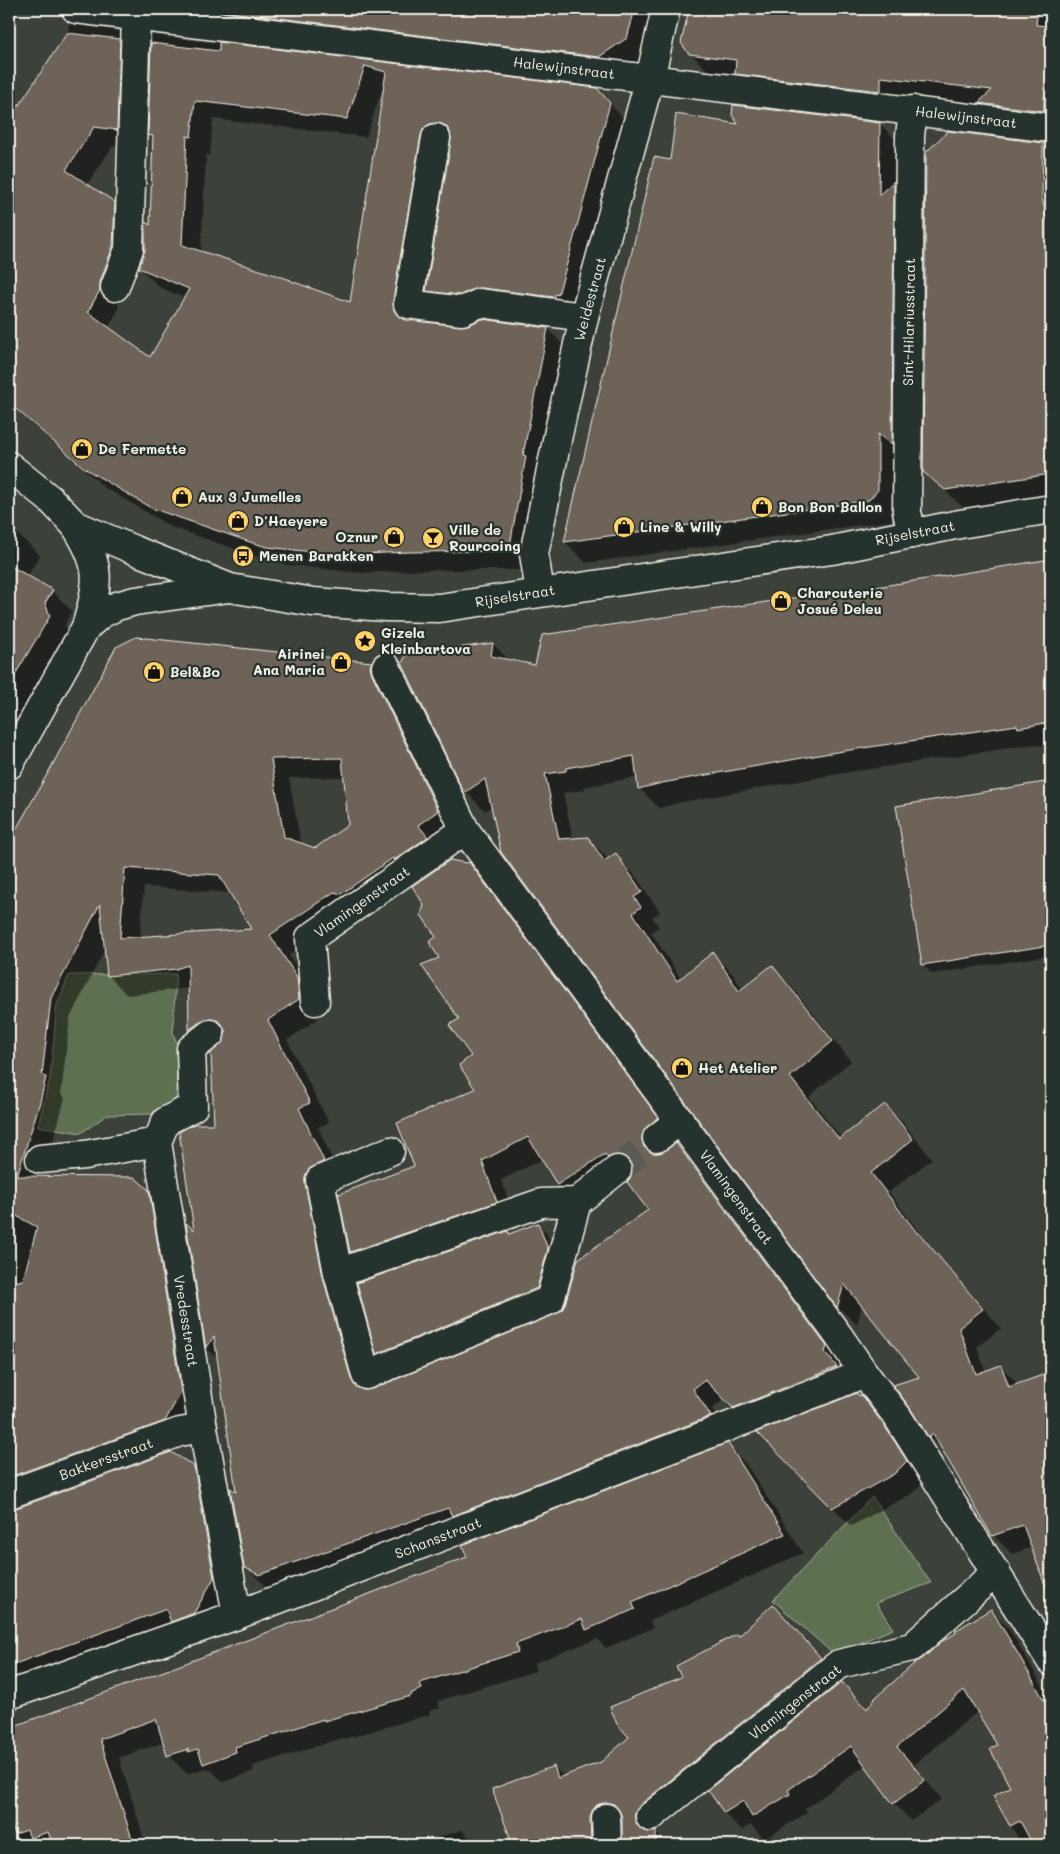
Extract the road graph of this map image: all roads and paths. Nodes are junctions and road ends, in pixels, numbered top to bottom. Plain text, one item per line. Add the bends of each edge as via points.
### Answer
1 (76, 9) edge
2 (666, 9) edge
3 (122, 13) edge
4 (650, 78) junction
5 (913, 110) junction
6 (1051, 128) edge
7 (436, 138) dead end
8 (115, 287) dead end
9 (584, 317) junction
10 (9, 466) edge
11 (1051, 509) edge
12 (75, 524) junction
13 (912, 534) junction
14 (230, 588) junction
15 (540, 592) junction
16 (86, 627) junction
17 (386, 667) dead end
18 (9, 765) edge
19 (465, 830) junction
20 (315, 1001) dead end
21 (210, 1034) dead end
22 (680, 1120) junction
23 (657, 1138) tunnel mouth
24 (157, 1142) junction
25 (390, 1151) dead end
26 (40, 1159) dead end
27 (617, 1170) tunnel mouth
28 (577, 1202) junction
29 (338, 1273) junction
30 (864, 1373) junction
31 (203, 1428) junction
32 (9, 1494) edge
33 (996, 1572) junction
34 (237, 1615) junction
35 (1051, 1661) edge
36 (9, 1695) edge
37 (650, 1817) dead end
38 (606, 1818) dead end
39 (607, 1845) edge

1 - 3 street, Halewijnstraat
2 - 4 street, Weidestraat
3 - 4 street, Halewijnstraat
3 - 8 street via 129,249
4 - 5 street, Halewijnstraat
4 - 9 street, Weidestraat
5 - 6 street, Halewijnstraat
5 - 13 street, Sint-Hilariusstraat via 910,136 907,512
7 - 9 street via 408,304 462,311 480,303
9 - 15 street, Weidestraat via 534,554
10 - 12 street, Rijselstraat
11 - 13 street, Rijselstraat
12 - 14 street, Rijselstraat
12 - 16 street via 88,544 96,577
13 - 15 street, Rijselstraat via 832,550
14 - 15 street, Rijselstraat via 313,602 422,608
14 - 16 street via 117,606
16 - 18 street
17 - 19 street, Vlamingenstraat
19 - 20 street, Vlamingenstraat via 310,938
19 - 22 street, Vlamingenstraat
21 - 24 street via 191,1049 193,1107 166,1121
22 - 23 street
22 - 30 street, Vlamingenstraat
24 - 26 street via 85,1155
24 - 31 street, Vredesstraat
25 - 29 street via 320,1180
27 - 28 street
28 - 29 street via 541,1203
28 - 29 street via 550,1300 366,1375
30 - 33 street, Vlamingenstraat via 897,1416
30 - 34 street, Schansstraat
31 - 32 street, Bakkersstraat via 180,1432
31 - 34 street, Vredesstraat
33 - 35 street, Vlamingenstraat
33 - 37 street, Vlamingenstraat via 912,1647 839,1664
34 - 36 street, Schansstraat
38 - 39 street

